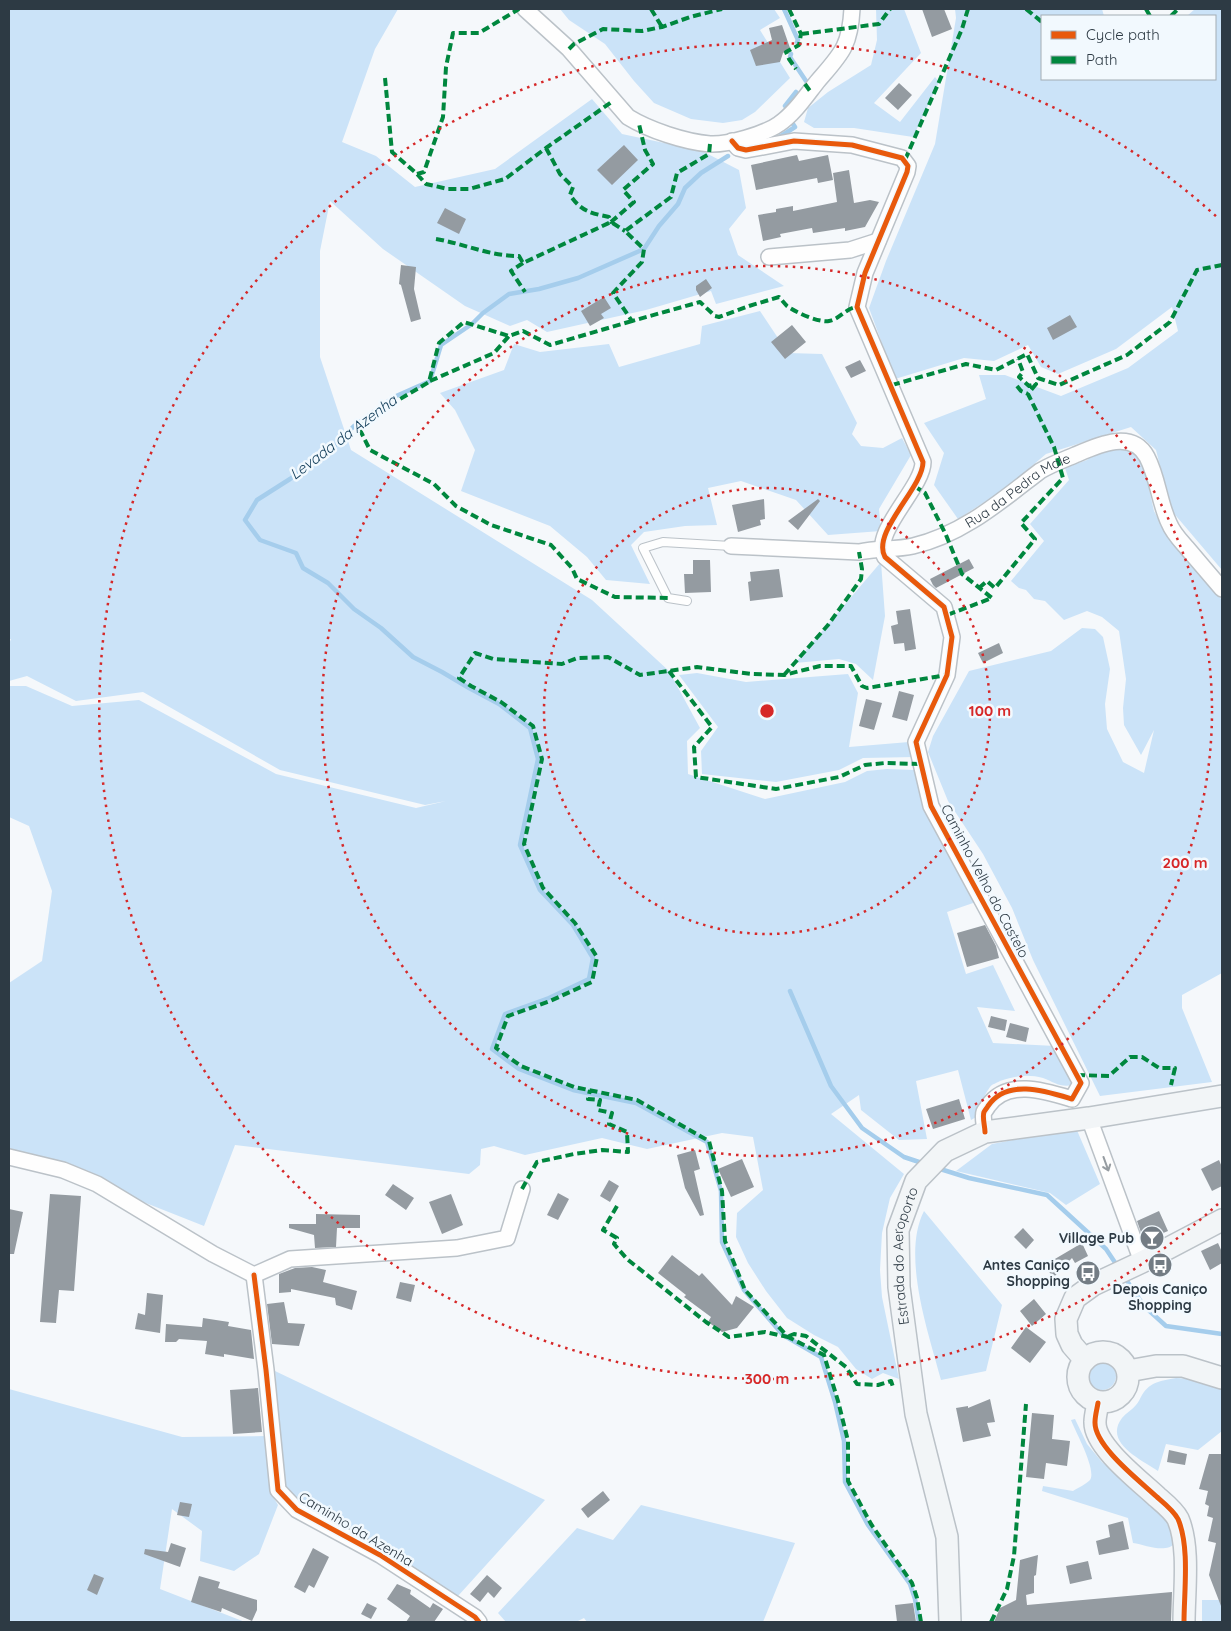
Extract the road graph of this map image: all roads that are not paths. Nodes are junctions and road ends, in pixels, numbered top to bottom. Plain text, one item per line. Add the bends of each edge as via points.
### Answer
1 (525, 9) edge
2 (852, 9) edge
3 (732, 141) junction
4 (878, 241) junction
5 (769, 257) dead end
6 (731, 546) joint
7 (882, 549) junction
8 (1222, 589) edge
9 (687, 601) dead end
10 (1222, 1096) edge
11 (1089, 1118) junction
12 (985, 1132) junction
13 (9, 1157) edge
14 (522, 1189) dead end
15 (1222, 1220) edge
16 (1142, 1262) junction
17 (254, 1274) junction
18 (1085, 1360) junction
19 (1128, 1371) junction
20 (1222, 1378) edge
21 (1098, 1403) junction
22 (479, 1622) edge
23 (950, 1622) edge
24 (1184, 1622) edge

1 - 3 street via 569,49 628,116 639,124 710,144
2 - 3 street via 851,27 843,51 786,118 769,130
3 - 4 street via 738,148 746,150 794,141 852,145 902,158 908,172
4 - 5 street via 850,250
4 - 7 street via 865,274 858,310 923,462 922,473 892,522
6 - 7 street, Rua da Pedra Mole via 859,552
6 - 9 lane via 662,542 643,548 668,598
7 - 8 street, Rua da Pedra Mole via 911,547 946,535 979,517 1049,466 1100,444 1127,442 1136,444 1148,458 1165,514 1174,532
7 - 12 street, Caminho Velho do Castelo via 885,557 944,607 952,638 947,676 916,742 931,806 1081,1083 1072,1099 1050,1092 1004,1091 992,1099 984,1112
10 - 11 main road, Estrada do Aeroporto
11 - 12 main road, Estrada do Aeroporto
11 -> 16 street
12 - 23 main road, Estrada do Aeroporto via 945,1150 916,1181 898,1230 899,1287 916,1414 947,1538
13 - 17 street via 63,1170 97,1184 213,1254
14 - 17 street via 507,1238 457,1248 290,1259
15 - 16 main road
16 - 18 main road via 1093,1285 1076,1298 1066,1319 1067,1334
17 - 22 street, Caminho da Azenha via 278,1490 298,1510 380,1555
18 - 19 main road via 1104,1352 1115,1355
18 - 21 main road via 1079,1368 1079,1387 1084,1395
19 - 20 main road via 1183,1366
19 - 21 main road via 1125,1390 1119,1397
21 - 24 main road via 1094,1424 1101,1443 1177,1517 1185,1548

